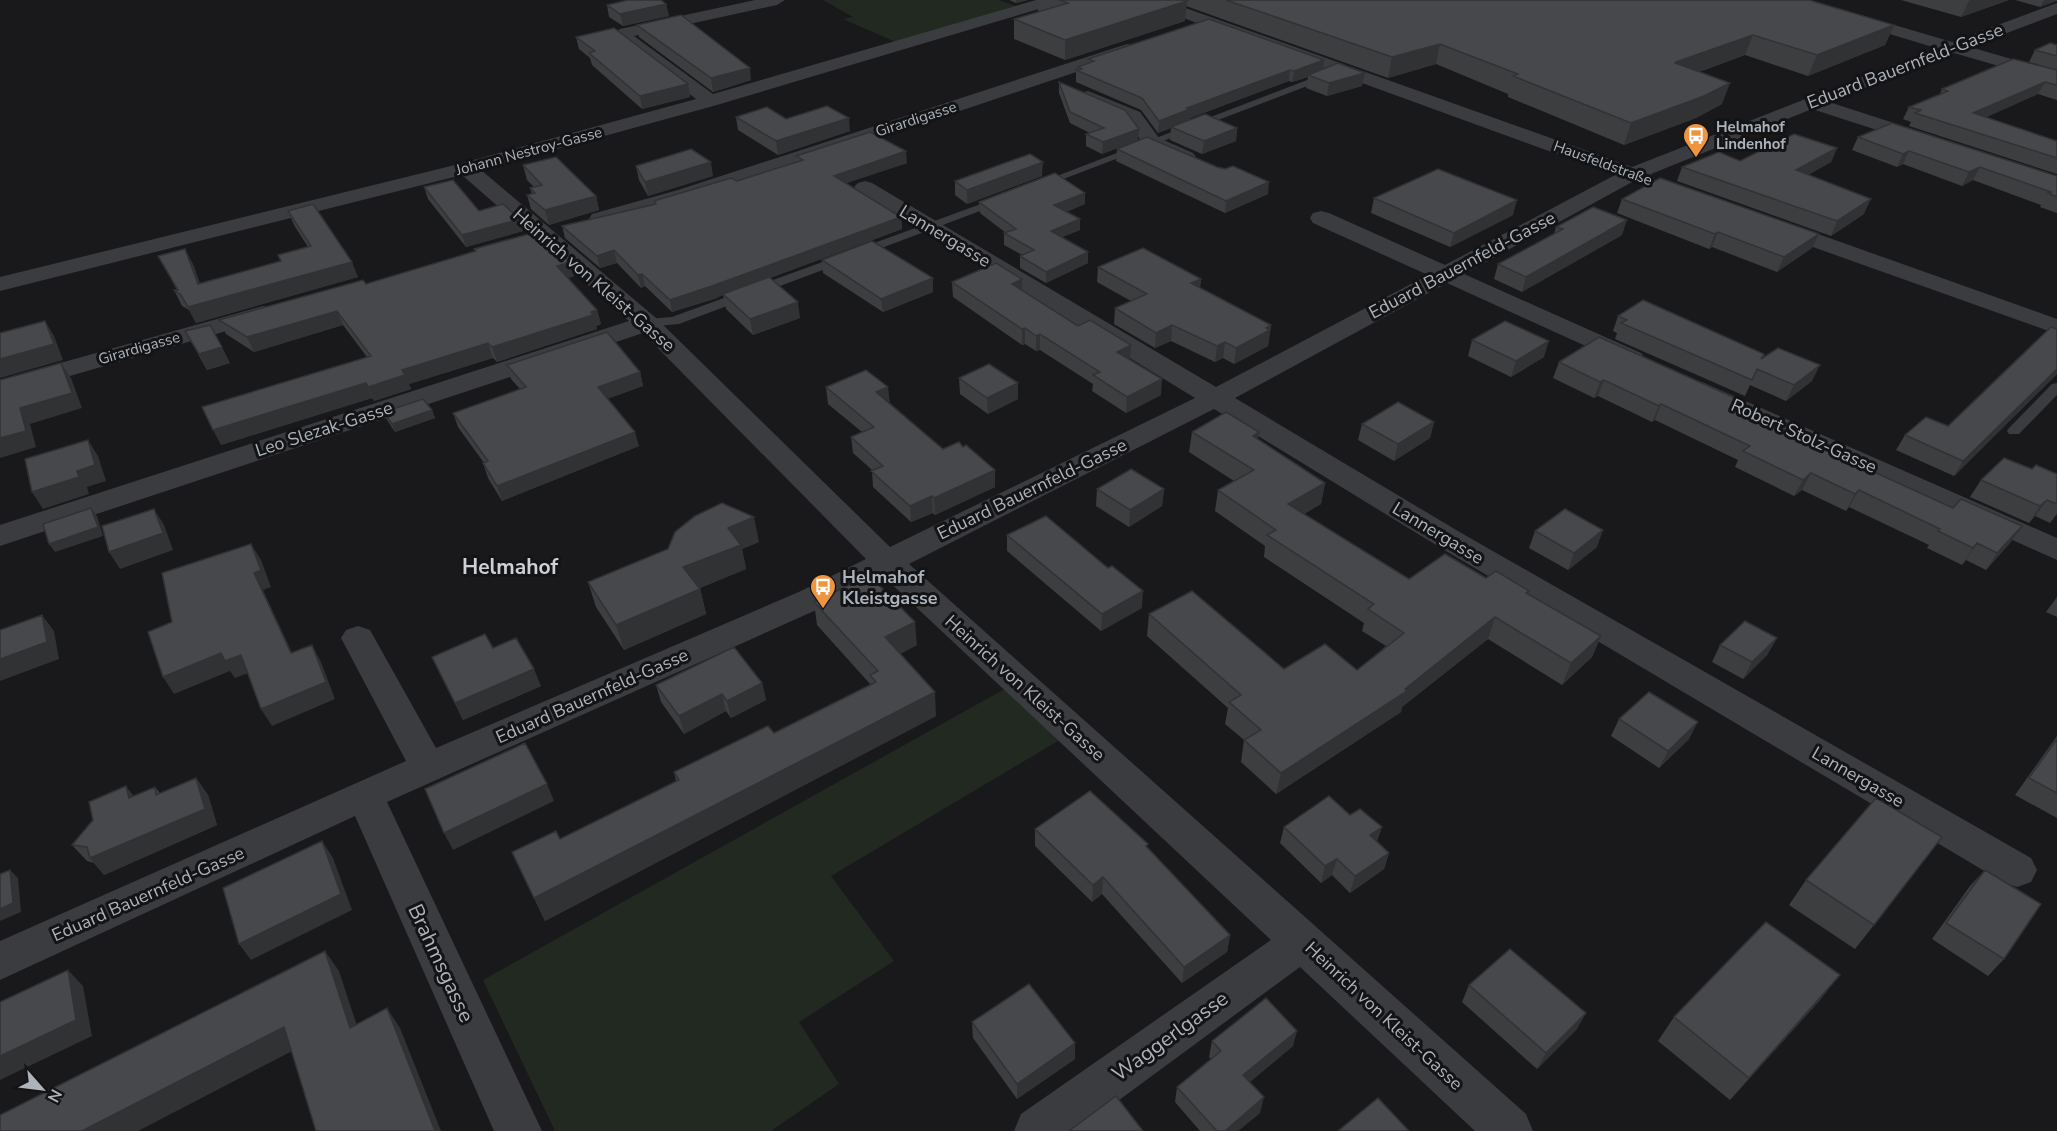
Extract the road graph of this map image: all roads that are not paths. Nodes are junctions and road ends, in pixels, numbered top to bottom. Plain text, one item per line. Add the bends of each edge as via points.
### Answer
1 (777, 0) edge
2 (1053, 0) edge
3 (1148, 0) edge
4 (1793, 0) edge
5 (2057, 8) edge
6 (1207, 22) junction
7 (1174, 33) edge
8 (1142, 44) edge
9 (1954, 47) junction
10 (1343, 69) junction
11 (1044, 77) junction
12 (2057, 78) edge
13 (710, 101) junction
14 (1810, 102) junction
15 (1152, 142) junction
16 (1945, 147) edge
17 (1202, 164) edge
18 (466, 168) junction
19 (1632, 174) junction
20 (1665, 186) edge
21 (865, 187) dead end
22 (1029, 189) edge
23 (1007, 197) edge
24 (1321, 218) dead end
25 (1755, 218) edge
26 (929, 227) junction
27 (550, 232) junction
28 (1445, 274) junction
29 (0, 284) edge
30 (288, 306) edge
31 (647, 323) junction
32 (2057, 327) edge
33 (2057, 387) edge
34 (0, 388) edge
35 (1214, 399) junction
36 (2014, 431) dead end
37 (0, 536) edge
38 (2057, 550) edge
39 (886, 561) junction
40 (358, 638) dead end
41 (428, 768) junction
42 (365, 795) junction
43 (2018, 870) dead end
44 (1303, 941) junction
45 (0, 961) edge
46 (518, 1131) edge
47 (1038, 1131) edge
48 (1509, 1131) edge

1 - 13 street via 620,34
2 - 13 street, Johann Nestroy-Gasse
3 - 6 street, Hausfeldstraße
4 - 9 street
5 - 9 street, Eduard Bauernfeld-Gasse
6 - 7 street
6 - 10 street, Hausfeldstraße
8 - 11 street, Girardigasse
9 - 12 street
9 - 14 street, Eduard Bauernfeld-Gasse
10 - 15 lane
10 - 19 street, Hausfeldstraße
11 - 15 street via 1133,116
11 - 27 street, Girardigasse via 686,195
13 - 18 street, Johann Nestroy-Gasse
14 - 16 street
14 - 19 street, Eduard Bauernfeld-Gasse
15 - 17 street
15 - 22 lane
18 - 27 street, Heinrich von Kleist-Gasse
18 - 29 street, Johann Nestroy-Gasse
19 - 20 street, Hausfeldstraße
19 - 28 street, Eduard Bauernfeld-Gasse
21 - 26 street, Lannergasse
23 - 26 lane
24 - 28 street, Robert Stolz-Gasse
25 - 32 street
26 - 31 lane via 674,321
26 - 35 street, Lannergasse
27 - 31 street, Heinrich von Kleist-Gasse
28 - 35 street, Eduard Bauernfeld-Gasse
28 - 38 street, Robert Stolz-Gasse
30 - 34 street, Girardigasse
31 - 37 street, Leo Slezak-Gasse
31 - 39 street, Heinrich von Kleist-Gasse
33 - 36 lane
35 - 39 street, Eduard Bauernfeld-Gasse
35 - 43 street, Lannergasse via 1452,542
39 - 41 street, Eduard Bauernfeld-Gasse via 812,599
39 - 44 street, Heinrich von Kleist-Gasse
40 - 41 street
41 - 42 street, Eduard Bauernfeld-Gasse
42 - 45 street, Eduard Bauernfeld-Gasse
42 - 46 street, Brahmsgasse
44 - 47 street, Waggerlgasse
44 - 48 street, Heinrich von Kleist-Gasse

